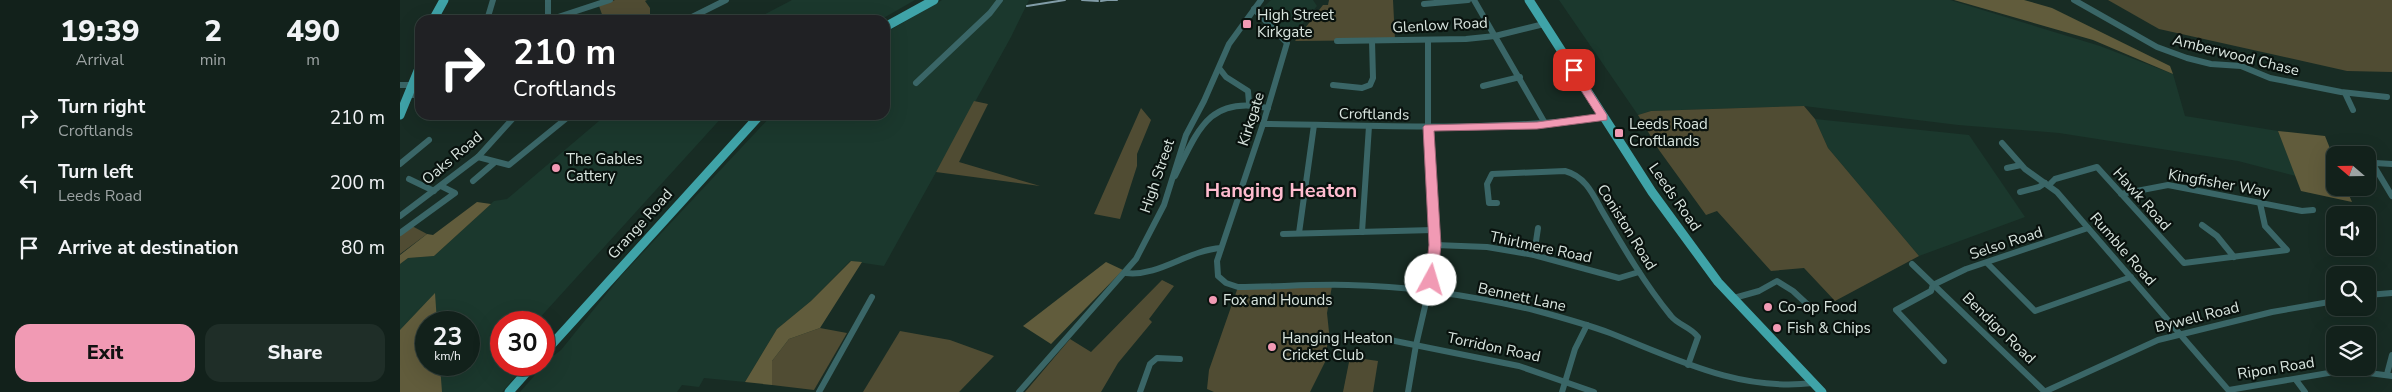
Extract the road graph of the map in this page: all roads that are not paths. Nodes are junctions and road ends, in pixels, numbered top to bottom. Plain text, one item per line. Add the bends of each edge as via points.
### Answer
1 (444, 0) edge
2 (492, 0) edge
3 (548, 0) edge
4 (610, 0) edge
5 (726, 0) edge
6 (934, 0) edge
7 (1000, 0) edge
8 (1261, 0) edge
9 (1468, 0) edge
10 (1474, 0) edge
11 (1528, 0) edge
12 (2074, 0) edge
13 (1424, 4) dead end
14 (1254, 9) junction
15 (436, 15) edge
16 (488, 15) edge
17 (548, 15) edge
18 (566, 15) edge
19 (696, 15) edge
20 (1544, 24) junction
21 (890, 25) edge
22 (1495, 36) junction
23 (1428, 40) junction
24 (1337, 41) dead end
25 (1372, 41) junction
26 (1218, 68) junction
27 (415, 77) edge
28 (1520, 77) junction
29 (916, 83) dead end
30 (400, 85) edge
31 (411, 85) junction
32 (1334, 85) dead end
33 (1483, 86) dead end
34 (2345, 93) junction
35 (407, 94) junction
36 (415, 95) edge
37 (2387, 97) dead end
38 (1249, 103) junction
39 (1268, 108) junction
40 (2353, 110) dead end
41 (400, 115) edge
42 (1603, 117) junction
43 (511, 120) edge
44 (564, 120) edge
45 (755, 120) edge
46 (1263, 124) junction
47 (1314, 124) junction
48 (1546, 125) junction
49 (1369, 126) junction
50 (1428, 127) junction
51 (429, 140) dead end
52 (2002, 143) dead end
53 (478, 157) junction
54 (494, 163) junction
55 (400, 164) edge
56 (2392, 164) edge
57 (2021, 165) junction
58 (2006, 168) dead end
59 (409, 179) dead end
60 (473, 180) dead end
61 (2047, 184) junction
62 (441, 186) junction
63 (1170, 186) junction
64 (434, 191) junction
65 (2020, 192) dead end
66 (2121, 194) junction
67 (2392, 196) edge
68 (1497, 203) dead end
69 (2260, 203) junction
70 (2313, 210) dead end
71 (400, 216) edge
72 (2202, 224) dead end
73 (1538, 228) dead end
74 (2088, 228) junction
75 (1433, 230) junction
76 (1362, 232) junction
77 (400, 233) edge
78 (1299, 233) junction
79 (1284, 234) dead end
80 (1435, 245) junction
81 (1221, 248) junction
82 (1534, 255) junction
83 (2234, 257) junction
84 (1987, 263) junction
85 (1912, 264) dead end
86 (1639, 272) junction
87 (1126, 273) junction
88 (1218, 276) joint
89 (2131, 277) junction
90 (1933, 285) junction
91 (2392, 292) edge
92 (1429, 293) junction
93 (2376, 295) edge
94 (872, 297) dead end
95 (1734, 298) junction
96 (2326, 303) edge
97 (1806, 304) dead end
98 (1587, 325) junction
99 (2181, 335) junction
100 (1390, 340) dead end
101 (555, 341) edge
102 (1416, 345) junction
103 (2392, 354) edge
104 (1180, 359) dead end
105 (1944, 361) dead end
106 (1688, 365) junction
107 (2389, 375) edge
108 (523, 376) edge
109 (1566, 379) junction
110 (2296, 380) junction
111 (1813, 383) junction
112 (1764, 390) edge
113 (2230, 391) edge
114 (509, 392) edge
115 (819, 392) edge
116 (1019, 392) edge
117 (1140, 392) edge
118 (1408, 392) edge
119 (1562, 392) edge
120 (1594, 392) edge
121 (1822, 392) edge
122 (2045, 392) edge
123 (2305, 392) edge

1 - 15 main road
2 - 16 street
3 - 17 street
4 - 18 street
5 - 19 street
6 - 21 main road
7 - 29 street
8 - 14 street, High Street
9 - 13 street
10 - 22 street
11 - 20 main road, Leeds Road
12 - 34 street, Amberwood Chase via 2163,50 2201,62 2240,66 2270,78
14 - 26 street, High Street via 1229,44
14 - 39 street, Kirkgate via 1287,43
20 - 22 street, Glenlow Road
20 - 42 main road, Leeds Road
22 - 23 street, Glenlow Road
22 - 28 street
23 - 25 street, Glenlow Road
23 - 50 street
24 - 25 street, Glenlow Road
25 - 32 street via 1374,78 1370,85 1362,88
26 - 38 street via 1248,91
26 - 63 street, High Street via 1186,135
27 - 31 main road
28 - 33 street
28 - 48 street
30 - 31 street
31 - 35 main road
34 - 37 street, Amberwood Chase
34 - 40 street
35 - 36 street
35 - 41 main road
38 - 39 street
38 - 63 street via 1224,106 1208,118
39 - 46 street, Kirkgate
42 - 48 street, Croftlands
42 - 95 main road, Leeds Road via 1652,192 1718,282
43 - 53 street, Oaks Road
44 - 54 street via 509,165
45 - 101 main road, Grange Road
46 - 47 street, Croftlands
46 - 81 street, Kirkgate
47 - 49 street, Croftlands
47 - 78 street
48 - 50 street, Croftlands
49 - 50 street, Croftlands
49 - 76 street
50 - 75 street
51 - 55 street
52 - 57 street, Rumble Road
53 - 54 street
53 - 62 street, Oaks Road
54 - 60 street
56 - 67 street via 2376,163 2374,166
57 - 58 street
57 - 61 street, Rumble Road
59 - 64 street
61 - 65 street
61 - 66 street, Hawk Road via 2097,167
61 - 74 street, Rumble Road
62 - 64 street, Oaks Road
62 - 77 street via 455,193
63 - 87 street, High Street via 1155,225
64 - 71 street, Oaks Road
66 - 69 street, Kingfisher Way via 2168,185
66 - 83 street, Hawk Road via 2184,263
68 - 86 street, Coniston Road via 1489,203 1487,184 1492,174 1565,171 1576,174 1589,188
69 - 70 street, Kingfisher Way
69 - 83 street via 2265,226 2287,250
72 - 83 street
73 - 82 street
74 - 84 street, Selso Road
74 - 89 street, Rumble Road
75 - 76 street
75 - 80 street
76 - 78 street
78 - 79 street
80 - 82 street, Thirlmere Road via 1487,247
80 - 92 street
81 - 87 street via 1197,250 1146,273
81 - 88 street, Kirkgate
82 - 86 street, Thirlmere Road via 1620,278
84 - 89 street via 2035,311
84 - 90 street, Selso Road
85 - 90 street, Bendigo Road
86 - 106 street, Coniston Road via 1672,318 1694,330 1698,337
87 - 116 street, High Street
88 - 92 street, Bennett Lane via 1238,287 1359,285
89 - 99 street, Rumble Road
90 - 105 street, Selso Road via 1930,291 1896,310
90 - 122 street, Bendigo Road
91 - 93 street
92 - 98 street, Bennett Lane via 1522,308
92 - 102 street
94 - 115 street
95 - 97 street via 1759,291 1777,281
95 - 111 main road, Leeds Road
96 - 99 street, Bywell Road via 2272,312
98 - 106 street, Bennett Lane
98 - 109 street
99 - 113 street, Rumble Road
99 - 122 street, Bywell Road via 2158,340
100 - 102 street, Torridon Road
102 - 109 street, Torridon Road via 1531,368
102 - 118 street
103 - 107 street, Ripon Road
104 - 117 street via 1156,358 1150,364
106 - 112 street, Bennett Lane via 1731,382
107 - 110 street, Ripon Road via 2346,370
108 - 114 main road
109 - 119 street
109 - 120 street, Torridon Road
110 - 113 street, Ripon Road
110 - 123 street
111 - 112 street, Bennett Lane via 1800,388
111 - 121 main road, Leeds Road

